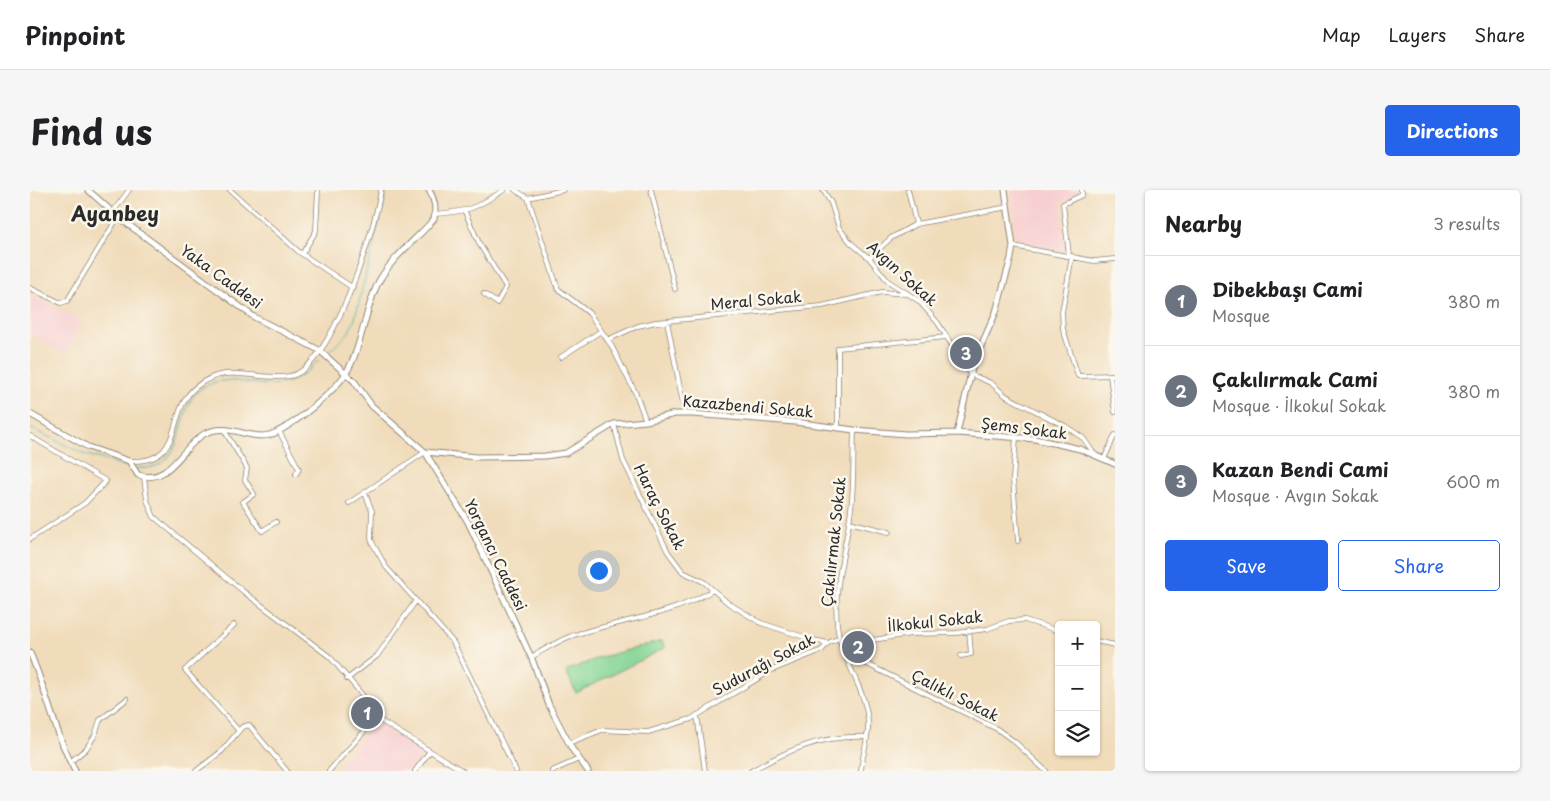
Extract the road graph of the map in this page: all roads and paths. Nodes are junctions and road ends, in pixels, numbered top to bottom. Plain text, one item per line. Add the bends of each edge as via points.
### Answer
1 (88, 190) edge
2 (129, 190) edge
3 (230, 190) edge
4 (318, 190) edge
5 (382, 190) edge
6 (429, 190) edge
7 (503, 190) edge
8 (515, 190) edge
9 (563, 190) edge
10 (651, 190) edge
11 (823, 190) edge
12 (908, 190) edge
13 (1005, 190) edge
14 (1082, 190) edge
15 (528, 198) junction
16 (1008, 207) junction
17 (113, 212) junction
18 (465, 212) junction
19 (435, 214) junction
20 (118, 217) junction
21 (916, 224) junction
22 (1013, 246) junction
23 (302, 254) junction
24 (1070, 255) junction
25 (869, 258) junction
26 (1115, 259) edge
27 (30, 288) edge
28 (353, 288) junction
29 (675, 289) dead end
30 (484, 294) dead end
31 (908, 294) junction
32 (667, 321) junction
33 (600, 331) junction
34 (946, 336) junction
35 (607, 340) junction
36 (319, 350) junction
37 (561, 357) dead end
38 (346, 373) junction
39 (970, 374) junction
40 (1113, 375) edge
41 (1115, 412) edge
42 (30, 414) edge
43 (685, 414) junction
44 (646, 420) junction
45 (614, 424) junction
46 (223, 428) junction
47 (838, 428) junction
48 (854, 430) junction
49 (279, 431) junction
50 (957, 433) junction
51 (1115, 435) edge
52 (30, 436) edge
53 (1016, 438) junction
54 (425, 452) junction
55 (1096, 456) junction
56 (1104, 459) junction
57 (129, 461) junction
58 (1115, 464) edge
59 (296, 474) dead end
60 (144, 477) junction
61 (365, 493) junction
62 (348, 503) dead end
63 (276, 522) dead end
64 (849, 522) junction
65 (889, 532) dead end
66 (30, 539) edge
67 (1018, 542) dead end
68 (713, 590) junction
69 (415, 602) junction
70 (234, 625) dead end
71 (969, 630) junction
72 (1055, 630) edge
73 (839, 638) junction
74 (828, 642) junction
75 (1100, 643) edge
76 (841, 645) junction
77 (1115, 645) edge
78 (30, 653) edge
79 (845, 653) junction
80 (961, 656) dead end
81 (531, 657) junction
82 (348, 679) junction
83 (127, 699) dead end
84 (697, 716) junction
85 (376, 718) junction
86 (239, 731) junction
87 (866, 737) junction
88 (569, 743) junction
89 (430, 751) junction
90 (579, 760) junction
91 (70, 762) junction
92 (75, 771) edge
93 (196, 771) edge
94 (287, 771) edge
95 (329, 771) edge
96 (415, 771) edge
97 (463, 771) edge
98 (516, 771) edge
99 (552, 771) edge
100 (588, 771) edge
101 (705, 771) edge
102 (751, 771) edge
103 (860, 771) edge
104 (1046, 771) edge

1 - 17 street, Yaka Caddesi
2 - 17 street
3 - 23 street
4 - 23 street via 316,231
5 - 28 street
6 - 19 street
7 - 18 street
8 - 15 street
9 - 15 street
10 - 29 street
11 - 25 street, Avgın Sokak via 839,228
12 - 21 street
13 - 16 street
14 - 24 street via 1082,195 1063,204
15 - 33 street via 558,289 588,313
16 - 21 street
16 - 22 street
17 - 20 street, Yaka Caddesi
18 - 19 street
18 - 30 street via 480,245 506,287 498,303
19 - 38 street via 429,225 389,264 378,284
20 - 27 street via 67,301 62,303
20 - 36 street, Yaka Caddesi via 254,317
21 - 25 street via 891,238
22 - 24 street
22 - 39 street via 996,312
23 - 28 street
24 - 26 street via 1094,261
24 - 40 street via 1062,312 1078,376
25 - 31 street, Avgın Sokak via 888,280
28 - 36 street via 341,316
31 - 32 street, Meral Sokak via 882,292 822,306
31 - 34 street, Avgın Sokak via 919,301
32 - 35 street, Meral Sokak via 638,326
32 - 43 street
33 - 35 street
33 - 37 street
34 - 39 street, Avgın Sokak
34 - 47 street via 838,348
35 - 44 street
36 - 38 street, Yaka Caddesi
36 - 57 street via 304,369 293,376 220,374 205,380 184,400 166,449 151,460
38 - 49 street via 329,392
38 - 54 street, Yorgancı Caddesi via 372,406
39 - 50 street
39 - 55 street via 1071,430
40 - 41 street
42 - 57 street via 88,447
43 - 44 street, Kazazbendi Sokak
43 - 47 street, Kazazbendi Sokak
44 - 45 street, Kazazbendi Sokak
45 - 54 street, Kazazbendi Sokak via 566,453 546,456 477,457
45 - 68 street, Haraç Sokak via 624,460 668,552 682,572
46 - 49 street via 260,436
46 - 60 street via 199,437 162,474
46 - 63 street via 247,468 245,480 254,494 243,502 262,531
47 - 48 street, Kazazbendi Sokak
48 - 50 street, Kazazbendi Sokak
48 - 64 street, Çakılırmak Sokak
49 - 59 street via 295,458 299,469
50 - 53 street, Şems Sokak
51 - 56 street
52 - 66 street via 106,481 85,503
53 - 55 street, Şems Sokak via 1058,444
53 - 67 street via 1013,480
54 - 61 street
54 - 81 street, Yorgancı Caddesi via 468,522
55 - 56 street, Şems Sokak
56 - 58 street, Şems Sokak
57 - 60 street via 138,475
60 - 82 street via 146,500 154,517 244,592 330,657
61 - 62 street
61 - 69 street via 372,511 373,544 386,567
64 - 65 street
64 - 73 street, Çakılırmak Sokak via 837,591
68 - 74 street, Haraç Sokak via 762,623
68 - 81 street via 700,598 654,614 570,636
69 - 82 street via 377,656
69 - 98 street via 421,604 453,642
70 - 86 street via 184,670
71 - 72 street, İlkokul Sokak via 1024,620
71 - 76 street, İlkokul Sokak via 911,634
71 - 80 street via 971,654
73 - 74 street
73 - 76 street, Çakılırmak Sokak
74 - 84 street, Sudurağı Sokak via 822,650 772,670
75 - 77 street
76 - 79 street, Çakılırmak Sokak
78 - 91 street
79 - 87 street, Çakılırmak Sokak via 866,714
79 - 104 street, Çalıklı Sokak via 997,729
81 - 88 street, Yorgancı Caddesi via 549,705
82 - 85 street via 375,710
83 - 91 street via 100,720 96,735 86,749
84 - 88 street, Sudurağı Sokak via 648,732 602,730
84 - 101 street
85 - 89 street
85 - 95 street
86 - 93 street via 222,751
86 - 94 street via 250,725
87 - 102 street via 834,738 800,746
87 - 103 street, Çakılırmak Sokak
88 - 90 street, Yorgancı Caddesi
89 - 96 street
89 - 97 street
90 - 99 street
90 - 100 street, Yorgancı Caddesi
91 - 92 street

